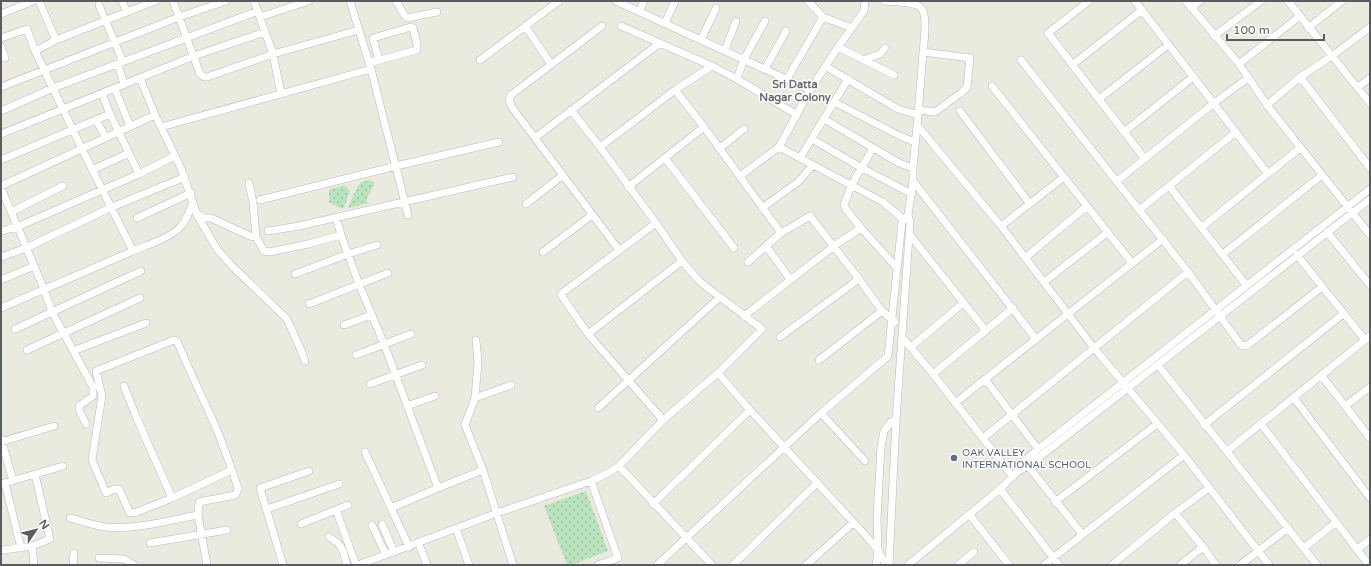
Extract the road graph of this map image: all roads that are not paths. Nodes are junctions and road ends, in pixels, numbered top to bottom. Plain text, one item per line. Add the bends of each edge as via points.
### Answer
1 (33, 1) edge
2 (39, 1) edge
3 (122, 1) edge
4 (173, 1) edge
5 (226, 1) edge
6 (254, 1) edge
7 (309, 1) edge
8 (350, 1) edge
9 (396, 1) edge
10 (559, 1) edge
11 (616, 1) edge
12 (644, 1) edge
13 (675, 1) edge
14 (808, 1) edge
15 (865, 1) edge
16 (884, 1) edge
17 (1088, 1) edge
18 (1135, 1) edge
19 (1186, 1) edge
20 (1200, 1) edge
21 (1261, 1) edge
22 (1288, 1) edge
23 (151, 2) edge
24 (1339, 2) edge
25 (19, 4) edge
26 (99, 5) dead end
27 (716, 8) dead end
28 (1191, 8) junction
29 (1142, 10) junction
30 (127, 12) junction
31 (437, 12) dead end
32 (639, 12) junction
33 (1, 14) edge
34 (259, 14) junction
35 (1300, 16) junction
36 (179, 17) junction
37 (823, 17) junction
38 (106, 20) junction
39 (736, 21) dead end
40 (765, 21) dead end
41 (665, 24) junction
42 (525, 26) junction
43 (602, 26) dead end
44 (621, 26) dead end
45 (1370, 26) edge
46 (852, 28) junction
47 (1308, 28) junction
48 (359, 30) junction
49 (786, 31) dead end
50 (265, 32) junction
51 (1214, 36) junction
52 (1, 38) edge
53 (186, 39) junction
54 (56, 40) junction
55 (701, 40) junction
56 (115, 42) junction
57 (660, 43) junction
58 (1168, 45) junction
59 (1, 47) edge
60 (838, 47) junction
61 (885, 48) dead end
62 (35, 50) junction
63 (724, 50) junction
64 (923, 52) junction
65 (272, 54) junction
66 (194, 56) junction
67 (1332, 56) junction
68 (5, 58) dead end
69 (379, 60) junction
70 (480, 60) dead end
71 (744, 60) junction
72 (863, 60) junction
73 (1021, 60) dead end
74 (120, 63) junction
75 (551, 64) junction
76 (1239, 64) junction
77 (1072, 65) junction
78 (370, 66) junction
79 (712, 66) junction
80 (825, 66) junction
81 (764, 69) junction
82 (45, 71) junction
83 (894, 75) dead end
84 (1194, 77) junction
85 (1300, 77) junction
86 (140, 78) junction
87 (1248, 78) junction
88 (1370, 78) edge
89 (737, 79) junction
90 (788, 79) junction
91 (848, 79) junction
92 (124, 85) junction
93 (992, 86) dead end
94 (1, 87) edge
95 (1358, 87) junction
96 (53, 88) junction
97 (115, 89) junction
98 (676, 90) junction
99 (810, 90) junction
100 (102, 94) junction
101 (281, 94) junction
102 (1099, 99) junction
103 (834, 102) junction
104 (1214, 103) junction
105 (1370, 103) edge
106 (1267, 105) junction
107 (64, 109) junction
108 (571, 110) junction
109 (1, 111) edge
110 (960, 111) dead end
111 (918, 113) junction
112 (110, 114) junction
113 (155, 115) junction
114 (797, 115) junction
115 (824, 119) junction
116 (96, 120) junction
117 (917, 125) junction
118 (130, 126) junction
119 (161, 127) junction
120 (704, 127) junction
121 (744, 129) dead end
122 (73, 131) junction
123 (119, 132) junction
124 (1124, 132) junction
125 (1236, 132) junction
126 (1, 134) edge
127 (536, 137) junction
128 (106, 138) junction
129 (812, 138) junction
130 (499, 142) dead end
131 (916, 142) junction
132 (600, 147) junction
133 (779, 147) junction
134 (720, 148) junction
135 (873, 148) junction
136 (1300, 148) junction
137 (82, 149) junction
138 (129, 153) junction
139 (175, 156) junction
140 (665, 158) junction
141 (800, 158) junction
142 (1145, 158) junction
143 (1, 160) edge
144 (813, 165) junction
145 (396, 166) junction
146 (862, 168) junction
147 (913, 168) junction
148 (1370, 168) edge
149 (92, 170) junction
150 (139, 174) junction
151 (1268, 174) junction
152 (563, 175) junction
153 (1322, 175) junction
154 (740, 176) junction
155 (185, 177) junction
156 (513, 177) dead end
157 (1064, 177) junction
158 (913, 181) junction
159 (1117, 181) junction
160 (249, 183) dead end
161 (63, 186) dead end
162 (628, 186) junction
163 (851, 186) junction
164 (1169, 186) junction
165 (1, 187) edge
166 (1370, 189) edge
167 (102, 190) junction
168 (191, 193) junction
169 (912, 194) junction
170 (1370, 199) edge
171 (260, 200) dead end
172 (193, 202) junction
173 (404, 202) junction
174 (4, 204) edge
175 (526, 204) dead end
176 (1030, 204) junction
177 (1087, 206) junction
178 (1348, 206) junction
179 (112, 207) junction
180 (762, 208) junction
181 (1139, 210) junction
182 (11, 212) junction
183 (1353, 213) junction
184 (198, 215) junction
185 (408, 215) dead end
186 (592, 215) junction
187 (137, 218) dead end
188 (336, 218) junction
189 (906, 218) junction
190 (656, 223) junction
191 (1001, 226) junction
192 (17, 227) junction
193 (1202, 227) junction
194 (861, 228) junction
195 (1, 231) edge
196 (268, 231) dead end
197 (1108, 232) junction
198 (1327, 232) junction
199 (781, 233) junction
200 (340, 235) junction
201 (910, 235) junction
202 (1370, 235) edge
203 (256, 237) junction
204 (1163, 239) junction
205 (376, 245) dead end
206 (766, 246) junction
207 (834, 246) junction
208 (26, 248) junction
209 (734, 248) dead end
210 (619, 250) junction
211 (133, 251) junction
212 (543, 252) dead end
213 (348, 254) junction
214 (1223, 254) junction
215 (1297, 255) junction
216 (1, 257) edge
217 (1025, 258) junction
218 (682, 261) junction
219 (748, 262) dead end
220 (1132, 263) junction
221 (34, 266) junction
222 (141, 271) dead end
223 (1188, 272) junction
224 (388, 273) dead end
225 (901, 273) junction
226 (295, 274) dead end
227 (790, 279) junction
228 (859, 279) junction
229 (1, 280) edge
230 (1044, 282) junction
231 (359, 284) junction
232 (1246, 285) junction
233 (1370, 285) edge
234 (1322, 287) junction
235 (44, 289) junction
236 (720, 297) junction
237 (140, 298) dead end
238 (963, 303) junction
239 (309, 304) dead end
240 (2, 308) edge
241 (1013, 308) junction
242 (52, 312) junction
243 (882, 312) junction
244 (1218, 312) junction
245 (1068, 314) junction
246 (1343, 314) junction
247 (372, 315) junction
248 (744, 316) junction
249 (146, 323) dead end
250 (897, 323) junction
251 (344, 325) dead end
252 (15, 329) dead end
253 (986, 331) junction
254 (63, 333) junction
255 (411, 334) dead end
256 (588, 334) junction
257 (780, 337) dead end
258 (902, 337) junction
259 (1368, 338) edge
260 (1036, 339) junction
261 (476, 340) dead end
262 (384, 344) junction
263 (911, 347) junction
264 (1094, 348) junction
265 (27, 350) dead end
266 (73, 351) junction
267 (356, 355) dead end
268 (819, 360) dead end
269 (305, 361) dead end
270 (422, 365) dead end
271 (1158, 365) junction
272 (718, 373) junction
273 (933, 374) junction
274 (395, 375) junction
275 (1321, 375) junction
276 (630, 380) junction
277 (985, 380) junction
278 (1122, 382) junction
279 (370, 384) dead end
280 (511, 385) dead end
281 (124, 386) dead end
282 (1370, 387) edge
283 (1128, 389) junction
284 (435, 396) dead end
285 (475, 398) junction
286 (1294, 398) junction
287 (955, 403) junction
288 (407, 406) junction
289 (1345, 406) junction
290 (598, 408) dead end
291 (750, 410) junction
292 (821, 413) junction
293 (1012, 415) junction
294 (664, 420) junction
295 (896, 420) junction
296 (86, 424) dead end
297 (1157, 424) junction
298 (1261, 424) junction
299 (1204, 425) junction
300 (54, 426) dead end
301 (1368, 434) edge
302 (983, 438) junction
303 (1, 441) edge
304 (784, 447) junction
305 (1038, 449) junction
306 (1227, 451) junction
307 (365, 452) dead end
308 (1184, 455) junction
309 (865, 461) dead end
310 (63, 466) dead end
311 (619, 466) junction
312 (1028, 466) junction
313 (232, 470) junction
314 (483, 470) junction
315 (309, 471) dead end
316 (35, 474) junction
317 (1015, 474) junction
318 (13, 481) junction
319 (591, 481) junction
320 (817, 482) junction
321 (3, 483) edge
322 (339, 484) dead end
323 (438, 488) junction
324 (1209, 488) junction
325 (1000, 489) junction
326 (172, 498) junction
327 (1370, 498) edge
328 (1056, 502) junction
329 (653, 504) junction
330 (348, 505) dead end
331 (391, 508) junction
332 (267, 509) junction
333 (336, 510) junction
334 (497, 513) junction
335 (969, 514) junction
336 (1175, 514) junction
337 (198, 515) junction
338 (70, 518) dead end
339 (853, 523) junction
340 (1335, 523) junction
341 (301, 524) dead end
342 (372, 524) dead end
343 (382, 524) dead end
344 (456, 528) junction
345 (1288, 528) junction
346 (226, 530) dead end
347 (201, 534) junction
348 (1082, 534) junction
349 (329, 537) dead end
350 (687, 537) junction
351 (1370, 539) edge
352 (418, 542) junction
353 (150, 543) dead end
354 (32, 546) junction
355 (409, 547) junction
356 (1203, 547) junction
357 (21, 548) junction
358 (1304, 548) junction
359 (4, 550) dead end
360 (878, 550) junction
361 (1358, 550) junction
362 (1258, 551) junction
363 (394, 552) junction
364 (974, 552) dead end
365 (74, 553) dead end
366 (386, 555) junction
367 (1053, 557) junction
368 (98, 558) dead end
369 (34, 565) edge
370 (74, 565) edge
371 (134, 565) edge
372 (207, 565) edge
373 (283, 565) edge
374 (347, 565) edge
375 (357, 565) edge
376 (427, 565) edge
377 (469, 565) edge
378 (513, 565) edge
379 (598, 565) edge
380 (657, 565) edge
381 (712, 565) edge
382 (733, 565) edge
383 (806, 565) edge
384 (876, 565) edge
385 (886, 565) edge
386 (889, 565) edge
387 (908, 565) edge
388 (958, 565) edge
389 (1009, 565) edge
390 (1044, 565) edge
391 (1059, 565) edge
392 (1112, 565) edge
393 (1180, 565) edge
394 (1216, 565) edge
395 (1240, 565) edge
396 (1269, 565) edge
397 (1317, 565) edge
398 (1369, 565) edge

1 - 25 street
2 - 54 street
3 - 30 street
4 - 36 street
5 - 36 street
6 - 34 street
7 - 34 street
8 - 48 street
9 - 31 street via 407,18
10 - 42 street
11 - 32 street
12 - 32 street
13 - 41 street
14 - 37 street
15 - 46 street via 864,11
16 - 64 street via 917,5 921,8 925,15
17 - 77 street via 1048,33
18 - 29 street
19 - 28 street
20 - 28 street
21 - 51 street
22 - 35 street
23 - 30 street
24 - 47 street
25 - 33 street
26 - 38 street
27 - 55 street
28 - 51 street
29 - 58 street
29 - 77 street
30 - 38 street
32 - 41 street
34 - 50 street
34 - 53 street
35 - 47 street
35 - 76 street
36 - 53 street
36 - 56 street
37 - 46 street
37 - 90 street
38 - 54 street
38 - 56 street
39 - 63 street
40 - 71 street
41 - 55 street
42 - 70 street
42 - 75 street
43 - 75 street
44 - 57 street
45 - 67 street
46 - 60 street
47 - 67 street
48 - 65 street
48 - 78 street
49 - 81 street
50 - 65 street
50 - 66 street
51 - 76 street
52 - 62 street via 27,29
53 - 66 street
53 - 74 street
54 - 62 street
55 - 63 street
56 - 74 street
56 - 82 street
57 - 79 street
57 - 108 street
58 - 84 street
58 - 102 street
59 - 68 street
60 - 72 street
60 - 80 street
61 - 72 street via 880,54
62 - 82 street
63 - 71 street
64 - 111 street
64 - 111 street via 970,58 969,79 967,87 961,93 935,112
65 - 66 street via 207,77 200,74
65 - 101 street
66 - 86 street
67 - 85 street
67 - 95 street
69 - 69 street via 373,38 411,27 414,30 417,50
69 - 78 street
71 - 81 street
71 - 89 street
72 - 83 street
73 - 159 street
74 - 92 street
74 - 96 street
75 - 127 street via 511,94 509,99 511,106
76 - 87 street
77 - 102 street
78 - 101 street
78 - 145 street
79 - 89 street
79 - 98 street
80 - 91 street
80 - 99 street
81 - 90 street
82 - 94 street
82 - 96 street
84 - 104 street
84 - 124 street
85 - 106 street
85 - 148 street
86 - 92 street
86 - 113 street
87 - 104 street
87 - 106 street
88 - 95 street
89 - 114 street
90 - 99 street
91 - 103 street
91 - 111 street via 901,110
92 - 97 street
93 - 157 street
95 - 105 street
96 - 107 street
96 - 109 street
97 - 100 street
97 - 118 street
98 - 120 street
98 - 132 street
99 - 114 street
100 - 107 street
100 - 112 street
101 - 119 street
102 - 124 street
103 - 115 street
103 - 131 street
104 - 125 street
104 - 142 street
106 - 136 street
107 - 122 street
107 - 126 street
108 - 127 street
108 - 132 street
110 - 176 street
111 - 117 street
112 - 116 street
112 - 123 street
113 - 118 street
113 - 119 street
114 - 133 street
115 - 129 street
115 - 135 street
116 - 122 street
116 - 128 street
117 - 131 street
117 - 191 street
118 - 123 street
119 - 139 street
120 - 134 street
120 - 140 street
121 - 134 street
122 - 137 street
122 - 143 street
123 - 128 street
123 - 138 street
124 - 142 street
125 - 151 street
125 - 164 street
127 - 152 street
128 - 137 street
129 - 141 street
129 - 146 street
130 - 145 street
131 - 147 street
132 - 162 street
133 - 141 street
133 - 154 street
134 - 154 street
135 - 146 street
135 - 147 street
136 - 151 street
136 - 153 street
137 - 149 street
137 - 165 street
138 - 149 street
138 - 150 street
139 - 150 street
139 - 155 street
140 - 162 street
140 - 209 street
141 - 144 street
142 - 159 street
144 - 163 street
144 - 180 street via 798,182
145 - 171 street
145 - 173 street
146 - 163 street
146 - 169 street
147 - 158 street
149 - 167 street
150 - 167 street
151 - 193 street
152 - 175 street
152 - 186 street
153 - 178 street
153 - 214 street
154 - 180 street
155 - 168 street
155 - 179 street
156 - 173 street
157 - 176 street
157 - 177 street
158 - 169 street
158 - 241 street
159 - 181 street
160 - 203 street
161 - 182 street
162 - 190 street
163 - 189 street
163 - 194 street via 844,206
164 - 181 street
164 - 193 street
165 - 174 street
166 - 178 street
167 - 179 street
167 - 192 street
168 - 172 street
168 - 187 street
169 - 189 street
170 - 183 street
172 - 184 street
172 - 211 street via 184,222 177,230
173 - 185 street
173 - 188 street
174 - 182 street
176 - 191 street
177 - 197 street
177 - 217 street
178 - 183 street
178 - 232 street
179 - 208 street
179 - 211 street
180 - 199 street
181 - 204 street
182 - 192 street
183 - 198 street
183 - 202 street
184 - 203 street
184 - 269 street via 217,248 232,266 287,319
186 - 210 street
186 - 212 street
188 - 196 street
188 - 200 street
189 - 201 street via 910,222
189 - 225 street via 902,222
190 - 210 street
190 - 218 street
191 - 217 street
192 - 195 street
192 - 208 street
193 - 214 street
194 - 207 street
194 - 225 street
197 - 220 street
197 - 230 street
198 - 215 street
198 - 233 street
199 - 206 street
199 - 207 street via 810,216
200 - 203 street via 270,252 262,249
200 - 213 street
201 - 225 street
201 - 238 street
204 - 220 street
204 - 223 street
205 - 213 street
206 - 219 street
206 - 227 street
207 - 227 street
207 - 228 street
208 - 216 street
208 - 221 street
210 - 256 street via 561,295
211 - 235 street
213 - 226 street
213 - 231 street
214 - 232 street
215 - 234 street
215 - 244 street
217 - 230 street
218 - 236 street via 700,282
218 - 256 street
220 - 245 street
221 - 229 street
221 - 235 street
222 - 242 street
223 - 244 street
223 - 264 street
224 - 231 street
225 - 250 street
225 - 250 street
227 - 248 street
228 - 243 street
228 - 257 street
230 - 245 street
231 - 239 street
231 - 247 street
232 - 244 street
234 - 244 street via 1245,346 1241,345
234 - 246 street
235 - 240 street
235 - 242 street
236 - 248 street
236 - 276 street
237 - 254 street
238 - 253 street
238 - 263 street
241 - 253 street
241 - 260 street
242 - 252 street
242 - 254 street
243 - 250 street
243 - 268 street
244 - 271 street
244 - 278 street
245 - 260 street
245 - 264 street
246 - 259 street
246 - 299 street
247 - 251 street
247 - 262 street
248 - 272 street via 762,329
249 - 266 street
250 - 258 street
250 - 292 street via 888,356
253 - 273 street
254 - 265 street
254 - 266 street
255 - 262 street
256 - 276 street
258 - 263 street
258 - 295 street
259 - 275 street
260 - 277 street
261 - 285 street via 478,362
262 - 267 street
262 - 274 street
263 - 273 street
264 - 278 street
264 - 293 street
266 - 296 street via 94,392 94,396 79,406
270 - 274 street
271 - 283 street
271 - 299 street
272 - 291 street
272 - 294 street
273 - 287 street
274 - 279 street
274 - 288 street
275 - 286 street
275 - 289 street
276 - 290 street
276 - 294 street
277 - 287 street
277 - 293 street
278 - 283 street
278 - 305 street
280 - 285 street
281 - 326 street
282 - 289 street
283 - 297 street
283 - 312 street
284 - 288 street
285 - 314 street via 465,425
286 - 298 street
286 - 327 street
287 - 302 street
288 - 323 street
289 - 301 street
291 - 304 street
291 - 329 street
292 - 304 street
292 - 309 street
293 - 302 street
293 - 305 street
294 - 311 street
295 - 360 street via 884,431 881,447
295 - 386 street
297 - 308 street
297 - 328 street
298 - 306 street
298 - 340 street
299 - 306 street
300 - 303 street
302 - 317 street
303 - 318 street
304 - 320 street
304 - 350 street
305 - 317 street via 1021,464
306 - 345 street
307 - 331 street
308 - 324 street
308 - 348 street
310 - 316 street
311 - 319 street
311 - 329 street
312 - 317 street
312 - 328 street
313 - 326 street
313 - 326 street via 176,340 97,370 102,396 92,460 106,493 119,489 130,513
313 - 337 street via 238,488 237,493 199,502
314 - 323 street
314 - 334 street
315 - 332 street via 260,488
316 - 318 street
316 - 354 street via 50,537
317 - 325 street
318 - 321 street
319 - 334 street
319 - 379 street via 618,558
320 - 339 street
320 - 382 street
321 - 357 street
322 - 332 street
323 - 331 street
324 - 336 street
324 - 362 street
325 - 335 street
325 - 367 street
328 - 348 street
329 - 350 street
330 - 333 street
331 - 355 street
332 - 373 street
333 - 341 street
333 - 375 street
334 - 344 street
334 - 378 street
335 - 387 street
335 - 389 street
336 - 356 street
336 - 392 street
337 - 338 street via 116,528
337 - 347 street
339 - 360 street
339 - 383 street
340 - 358 street
340 - 361 street
342 - 366 street
343 - 363 street
344 - 352 street
344 - 377 street
345 - 358 street
345 - 362 street
346 - 347 street
347 - 353 street
347 - 372 street
348 - 367 street
349 - 374 street via 339,543
350 - 380 street
350 - 381 street
351 - 361 street
352 - 355 street
352 - 376 street
354 - 357 street
354 - 369 street
355 - 363 street
356 - 393 street
356 - 394 street
357 - 359 street
358 - 397 street
360 - 384 street
360 - 385 street
361 - 398 street
362 - 395 street
362 - 396 street
363 - 366 street
364 - 388 street
365 - 370 street
366 - 375 street
367 - 390 street
367 - 391 street
368 - 371 street via 124,559

